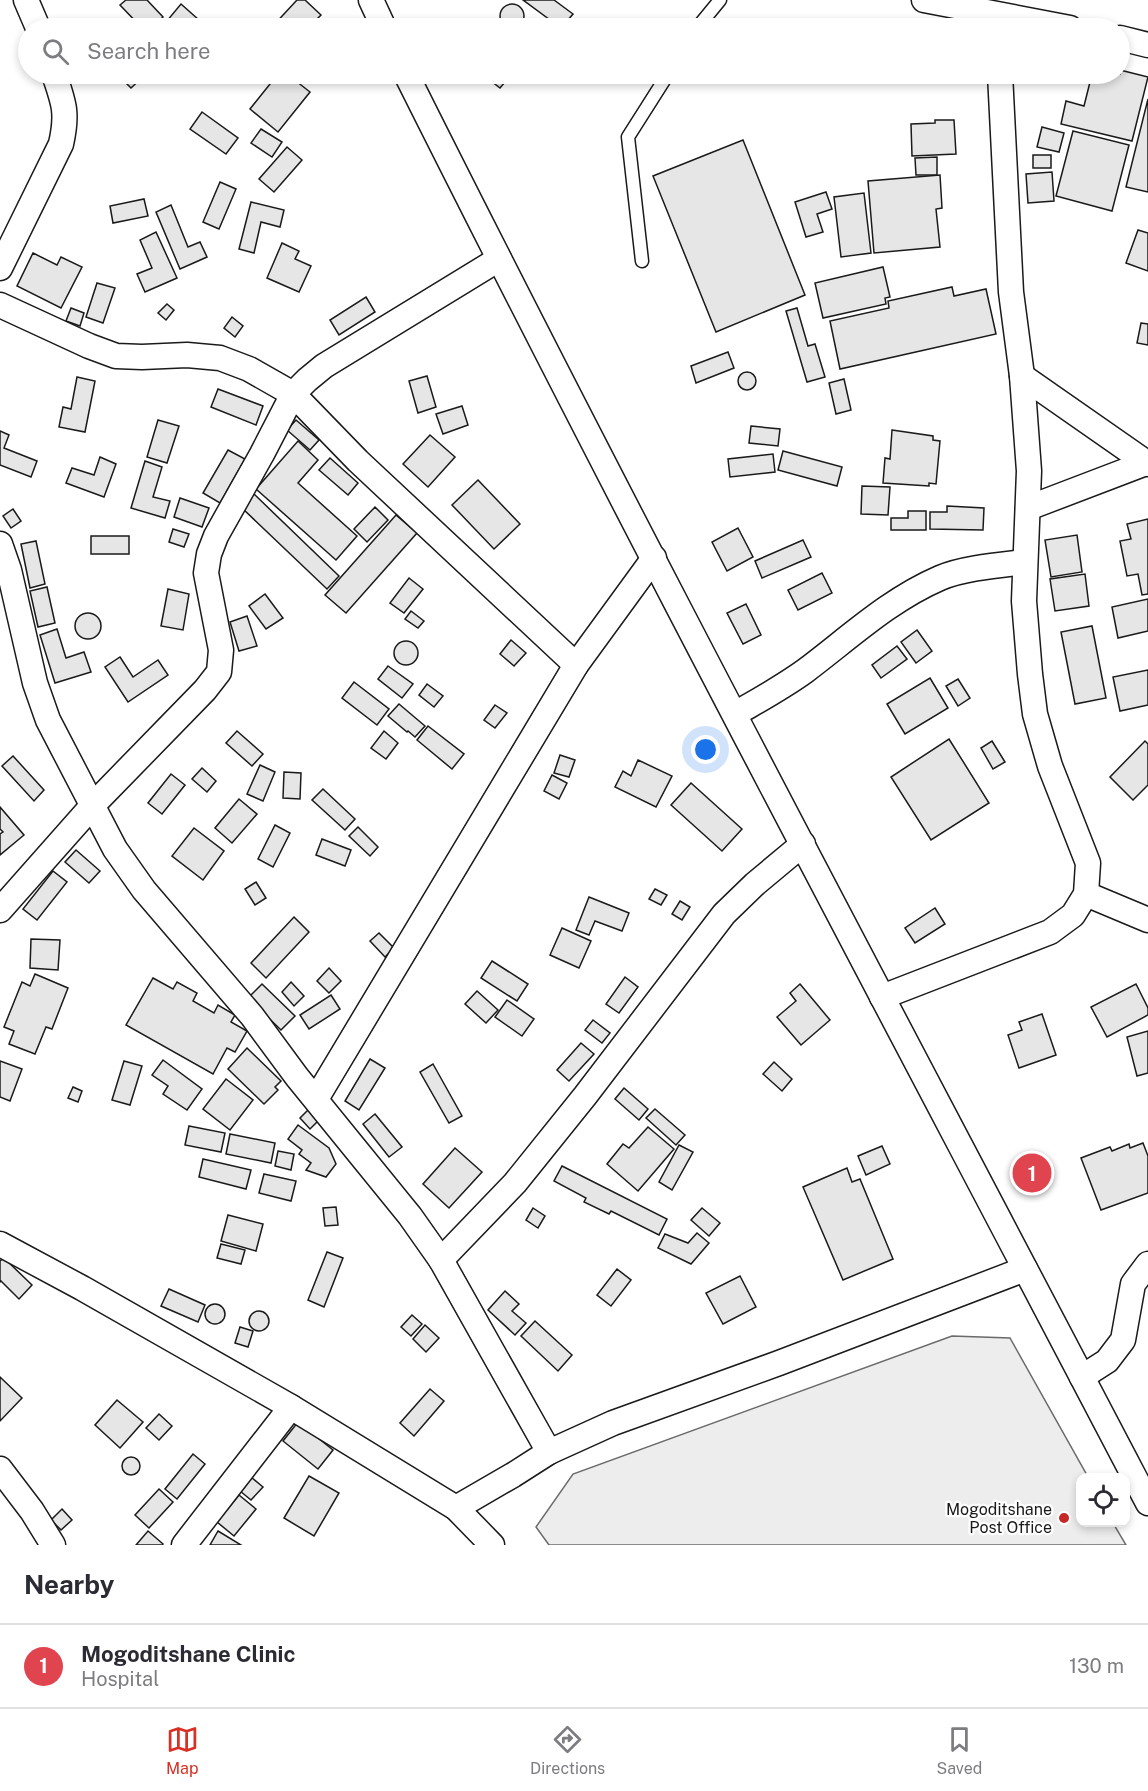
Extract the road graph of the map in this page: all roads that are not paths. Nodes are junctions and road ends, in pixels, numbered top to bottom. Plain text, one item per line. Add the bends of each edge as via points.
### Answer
1 (26, 0) edge
2 (371, 0) edge
3 (386, 0) edge
4 (720, 0) edge
5 (924, 0) edge
6 (34, 18) edge
7 (379, 18) edge
8 (389, 18) edge
9 (705, 18) edge
10 (987, 18) edge
11 (1130, 41) edge
12 (1148, 45) edge
13 (57, 84) edge
14 (411, 84) edge
15 (662, 84) edge
16 (1001, 84) edge
17 (499, 259) junction
18 (642, 261) dead end
19 (0, 268) edge
20 (0, 305) edge
21 (1022, 376) junction
22 (293, 394) junction
23 (1147, 464) edge
24 (1028, 508) junction
25 (0, 544) edge
26 (654, 558) junction
27 (1025, 562) junction
28 (576, 665) junction
29 (735, 714) junction
30 (93, 805) junction
31 (803, 844) junction
32 (1086, 894) junction
33 (0, 910) edge
34 (1148, 920) edge
35 (882, 997) junction
36 (316, 1099) junction
37 (0, 1244) edge
38 (441, 1260) junction
39 (1148, 1264) edge
40 (1025, 1269) junction
41 (1082, 1377) junction
42 (291, 1407) junction
43 (549, 1452) junction
44 (0, 1469) edge
45 (1148, 1503) edge
46 (456, 1508) junction
47 (53, 1545) edge
48 (184, 1545) edge
49 (492, 1545) edge

1 - 6 street
2 - 7 street
3 - 8 street
4 - 9 lane
5 - 10 street
11 - 12 street
13 - 19 street via 66,124 61,144
14 - 17 street
15 - 18 lane via 628,137
16 - 21 street via 1011,292
17 - 22 street via 324,366
17 - 26 street
20 - 22 street via 116,356 220,358
21 - 23 street
21 - 24 street
22 - 28 street via 358,461
22 - 30 street via 209,554 206,573 221,650 219,672
23 - 24 street
24 - 27 street
25 - 30 street via 34,683 48,720
26 - 28 street
26 - 29 street
27 - 29 street via 942,577 902,598 806,670
27 - 32 street via 1024,601 1035,714 1050,766 1088,863
28 - 36 street
29 - 31 street
30 - 33 street
30 - 36 street via 115,849 144,890 252,1016
31 - 35 street
31 - 38 street via 723,914 515,1184
32 - 34 street
32 - 35 street via 1073,915 1050,932
35 - 40 street
36 - 38 street
37 - 42 street
38 - 43 street
39 - 41 street via 1133,1284 1123,1340 1107,1361
40 - 41 street
40 - 43 street via 613,1423
41 - 45 street
42 - 46 street
42 - 48 street
43 - 46 street
44 - 47 street
46 - 49 street

